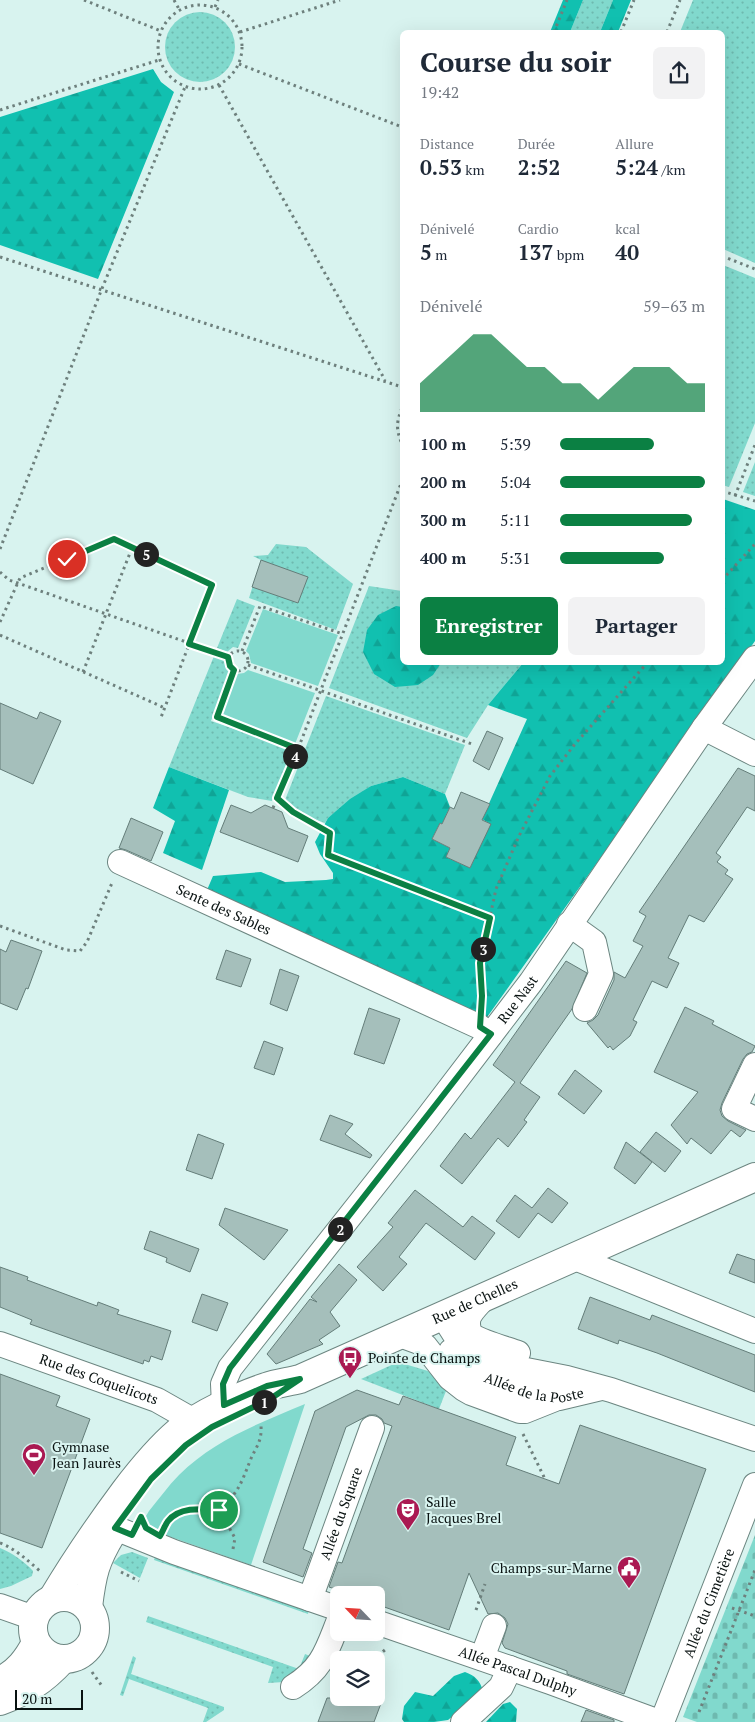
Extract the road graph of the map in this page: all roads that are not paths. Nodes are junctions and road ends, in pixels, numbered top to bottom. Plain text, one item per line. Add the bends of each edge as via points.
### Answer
1 (755, 658) edge
2 (704, 728) junction
3 (755, 754) edge
4 (120, 862) road end
5 (569, 924) junction
6 (585, 1008) dead end
7 (485, 1031) junction
8 (755, 1065) edge
9 (755, 1119) edge
10 (755, 1177) edge
11 (575, 1258) junction
12 (484, 1298) junction
13 (435, 1320) junction
14 (755, 1331) edge
15 (400, 1335) junction
16 (0, 1344) edge
17 (300, 1379) junction
18 (563, 1388) junction
19 (224, 1405) junction
20 (194, 1421) junction
21 (372, 1428) dead end
22 (755, 1439) edge
23 (755, 1485) edge
24 (115, 1528) junction
25 (53, 1598) junction
26 (310, 1599) junction
27 (0, 1606) edge
28 (88, 1607) junction
29 (330, 1608) edge
30 (385, 1625) edge
31 (494, 1626) dead end
32 (330, 1628) edge
33 (35, 1630) junction
34 (330, 1638) edge
35 (308, 1645) dead end
36 (482, 1658) junction
37 (62, 1660) junction
38 (510, 1668) junction
39 (0, 1682) edge
40 (294, 1687) dead end
41 (0, 1702) edge
42 (463, 1722) edge
43 (660, 1722) edge

1 - 2 street, Rue Nast
2 - 3 street
2 - 5 street, Rue Nast
4 - 7 street, Sente des Sables
5 - 6 street via 594,942 600,967 601,974
5 - 7 street, Rue Nast via 531,982
7 - 19 street, Rue Nast via 230,1368 223,1384
8 - 9 street via 734,1108
10 - 11 main road, Rue de Chelles
11 - 12 main road, Rue de Chelles
11 - 14 street
12 - 13 main road, Rue de Chelles
12 - 18 street via 470,1316 468,1324 473,1336 531,1358
13 - 15 main road, Rue de Chelles
13 - 18 street, Allée de la Poste via 468,1352
15 - 17 main road, Rue de Chelles
15 - 18 street via 425,1346 450,1378 471,1393 520,1411
16 - 20 street, Rue des Coquelicots via 157,1400
17 - 19 main road, Rue de Chelles via 267,1386
17 - 24 main road via 270,1399 212,1427 186,1445 151,1479
18 - 22 street, Allée de la Poste via 604,1388
19 - 20 main road, Rue de Chelles
20 - 25 main road, Rue de Chelles via 143,1467 79,1555
21 - 26 street, Allée du Square
23 - 43 street, Allée du Cimetière
24 - 26 street
24 - 28 main road via 97,1559
25 - 28 main road via 72,1597
25 - 33 main road via 38,1610
26 - 29 street
27 - 33 street
28 - 37 main road via 96,1627 90,1647 78,1656
30 - 36 street, Allée Pascal Dulphy
31 - 36 street
32 - 35 street via 323,1642
33 - 37 main road via 42,1652
33 - 39 main road via 29,1656
34 - 40 street via 317,1668
36 - 38 street, Allée Pascal Dulphy
37 - 41 main road via 34,1686
38 - 42 street via 501,1687
38 - 43 street, Allée Pascal Dulphy

